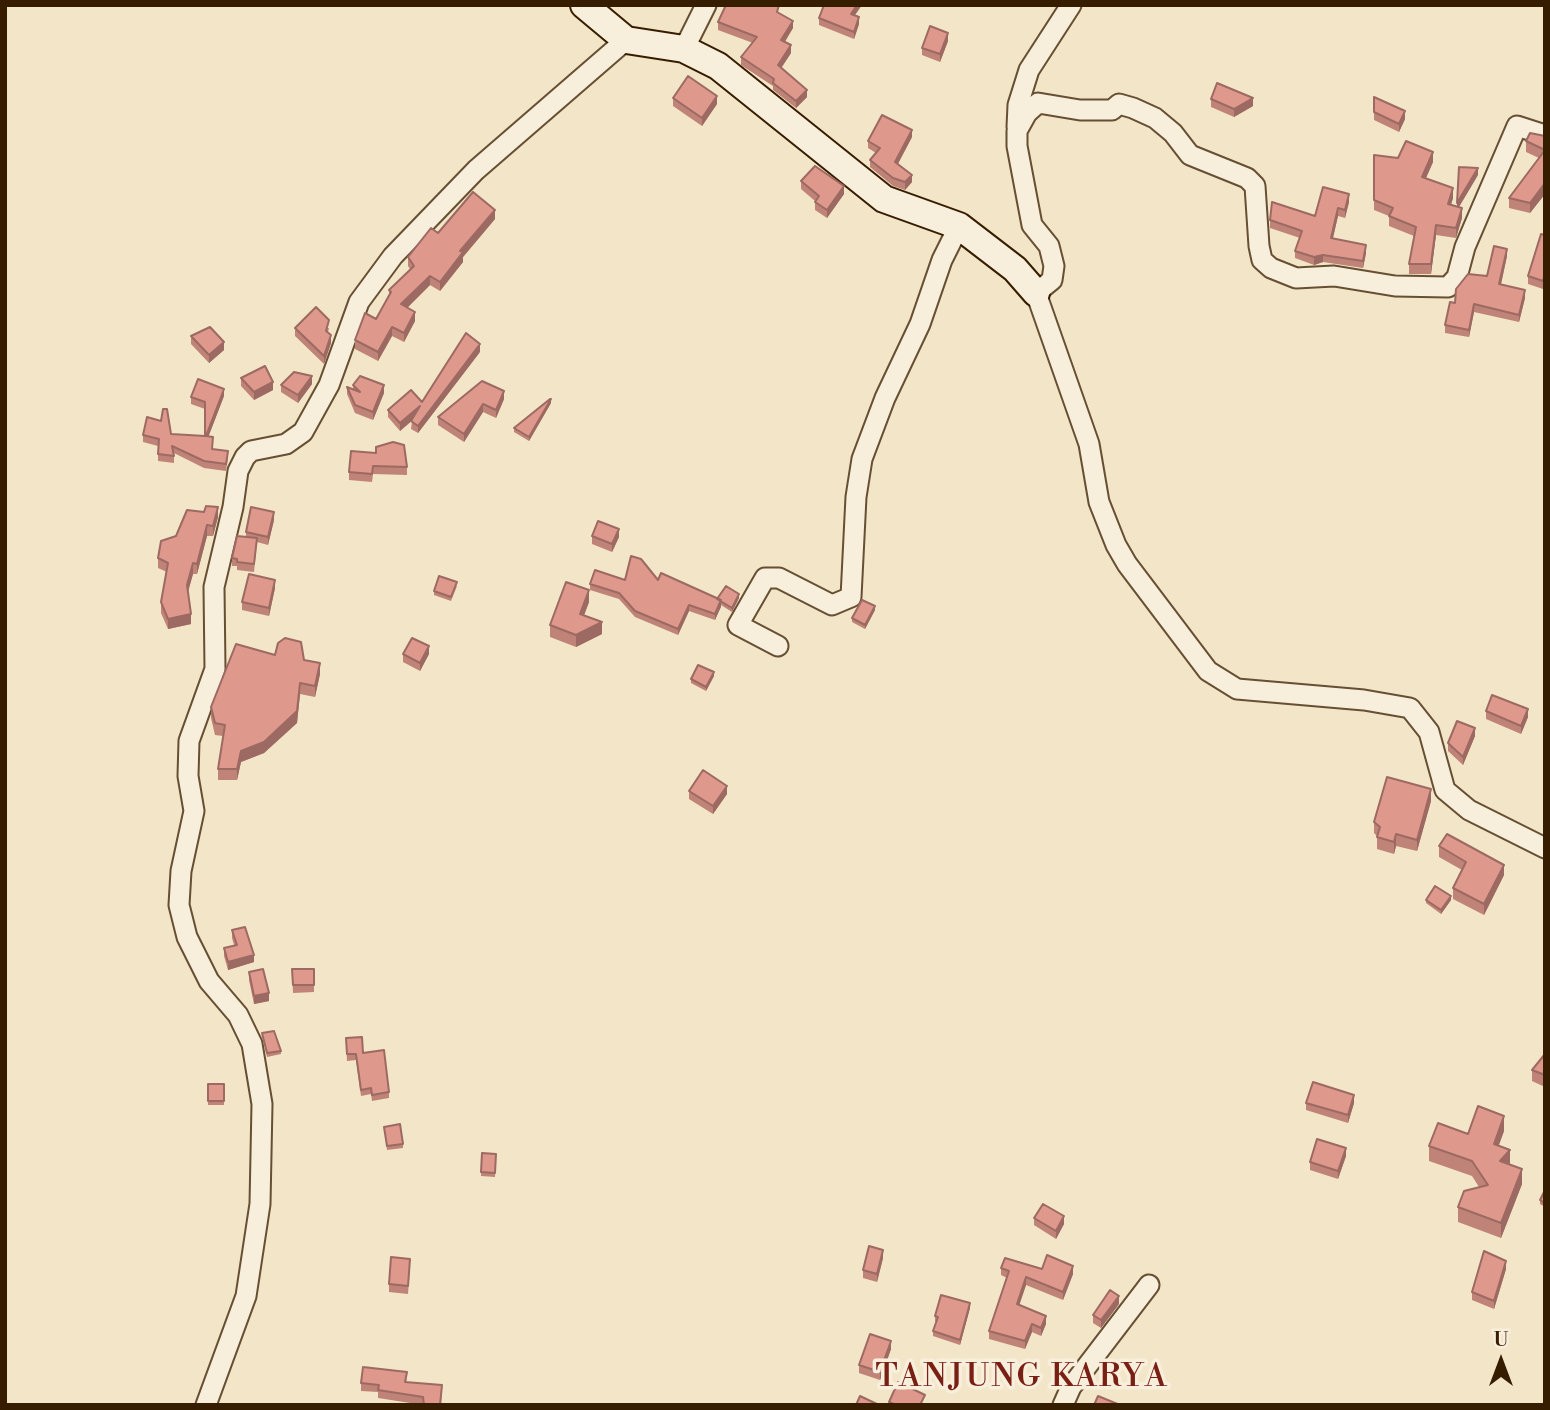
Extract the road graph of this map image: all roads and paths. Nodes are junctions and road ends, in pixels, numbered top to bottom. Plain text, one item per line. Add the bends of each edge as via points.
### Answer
1 (584, 5) edge
2 (706, 5) edge
3 (1071, 5) edge
4 (626, 40) junction
5 (684, 49) junction
6 (1017, 131) junction
7 (1545, 135) edge
8 (959, 226) junction
9 (1036, 293) junction
10 (778, 646) dead end
11 (1545, 848) edge
12 (1149, 1285) dead end
13 (206, 1405) edge
14 (1063, 1405) edge

1 - 4 street
2 - 5 street
3 - 6 street via 1030,70 1018,105
4 - 5 street
4 - 13 street via 476,170 393,256 359,302 329,385 303,432 286,444 251,451 238,471 214,587 215,669 188,753 194,811 179,905 187,937 209,981 238,1015 252,1044 262,1104 260,1204 246,1296
5 - 8 street via 745,84 884,199
6 - 7 street via 1027,113 1043,101 1072,110 1105,111 1119,104 1133,108 1173,133 1190,156 1247,178 1255,186 1259,246 1262,260 1271,268 1296,278 1335,275 1395,286 1448,287 1457,277 1465,247 1517,126
6 - 9 street via 1032,225 1048,246 1054,266 1052,280
8 - 9 street via 1015,269
8 - 10 street via 862,459 851,597 832,605 774,576 765,578 738,625
9 - 11 street via 1089,444 1099,502 1116,545 1208,671 1237,689 1410,708 1429,732 1445,790 1469,810
12 - 14 street via 1071,1387

